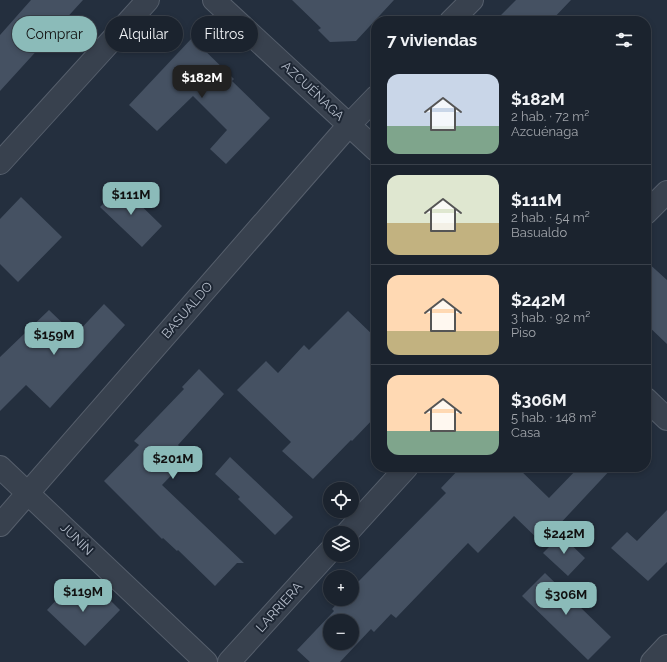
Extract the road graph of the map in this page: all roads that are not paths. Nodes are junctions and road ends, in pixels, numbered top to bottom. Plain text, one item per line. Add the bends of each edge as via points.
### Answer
1 (148, 0) edge
2 (214, 0) edge
3 (472, 0) edge
4 (456, 16) edge
5 (371, 102) edge
6 (349, 125) junction
7 (371, 145) edge
8 (0, 163) edge
9 (667, 192) edge
10 (651, 208) edge
11 (651, 404) edge
12 (667, 419) edge
13 (0, 467) edge
14 (402, 472) edge
15 (29, 493) junction
16 (0, 525) edge
17 (352, 526) edge
18 (323, 559) edge
19 (667, 646) edge
20 (206, 662) edge
21 (229, 662) edge
22 (652, 662) edge

1 - 8 street
2 - 6 street, AZCUÉNAGA
3 - 4 street
5 - 6 street, BASUALDO
6 - 7 street, AZCUÉNAGA
6 - 15 street, BASUALDO
9 - 10 street
11 - 12 street
13 - 15 street, JUNÍN
14 - 17 street
15 - 16 street, BASUALDO
15 - 20 street, JUNÍN
18 - 21 street, LARRIERA
19 - 22 street

